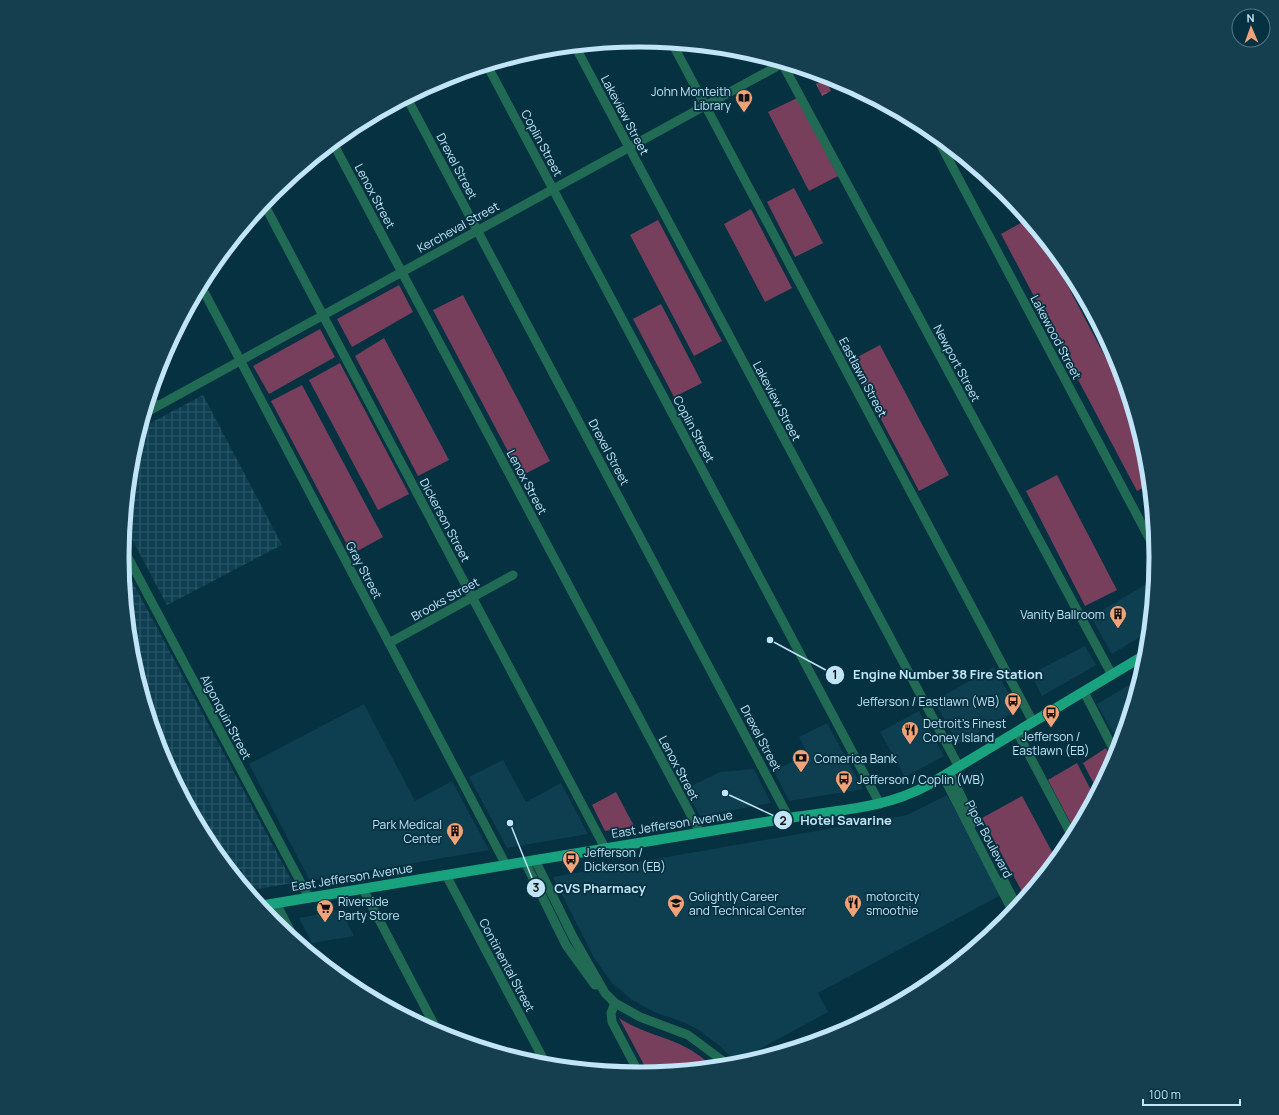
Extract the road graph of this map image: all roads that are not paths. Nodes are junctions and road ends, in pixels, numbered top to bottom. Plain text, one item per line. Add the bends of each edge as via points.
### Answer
1 (675, 48) edge
2 (577, 51) edge
3 (777, 66) edge
4 (785, 68) edge
5 (490, 69) edge
6 (409, 102) edge
7 (705, 105) junction
8 (941, 146) edge
9 (335, 147) edge
10 (629, 148) junction
11 (553, 189) junction
12 (267, 210) edge
13 (477, 231) junction
14 (402, 272) junction
15 (203, 292) edge
16 (323, 316) junction
17 (240, 361) junction
18 (153, 402) edge
19 (156, 407) junction
20 (151, 410) edge
21 (1149, 539) edge
22 (129, 559) edge
23 (513, 575) dead end
24 (472, 598) junction
25 (389, 643) junction
26 (1140, 658) edge
27 (1112, 675) junction
28 (1084, 692) junction
29 (1033, 722) junction
30 (1017, 732) junction
31 (1113, 748) edge
32 (959, 767) junction
33 (946, 775) junction
34 (880, 804) junction
35 (789, 818) junction
36 (700, 832) junction
37 (1070, 832) edge
38 (605, 848) junction
39 (530, 861) junction
40 (506, 865) junction
41 (446, 875) junction
42 (363, 889) junction
43 (309, 898) junction
44 (1015, 902) edge
45 (276, 903) junction
46 (266, 905) edge
47 (1011, 907) edge
48 (288, 927) edge
49 (615, 1003) junction
50 (434, 1024) edge
51 (543, 1059) edge
52 (723, 1061) edge
53 (636, 1068) edge

1 - 7 street, Eastlawn Street
2 - 10 street, Lakeview Street
3 - 7 street, Kercheval Street
4 - 27 street, Newport Street
5 - 11 street, Coplin Street
6 - 13 street, Drexel Street
7 - 10 street, Kercheval Street
7 - 29 street, Eastlawn Street
8 - 21 street, Lakewood Street
9 - 14 street, Lenox Street
10 - 11 street, Kercheval Street
10 - 32 street, Lakeview Street
11 - 13 street, Kercheval Street
11 - 34 street, Coplin Street
12 - 16 street, Dickerson Street
13 - 14 street, Kercheval Street
13 - 35 street, Drexel Street
14 - 16 street, Kercheval Street
14 - 36 street, Lenox Street
15 - 17 street, Gray Street
16 - 17 street, Kercheval Street
16 - 24 street, Dickerson Street
17 - 19 street, Kercheval Street
17 - 25 street, Gray Street
18 - 19 street
19 - 20 street, Kercheval Street
22 - 43 street, Algonquin Street
23 - 24 street, Brooks Street
24 - 25 street, Brooks Street
24 - 38 street, Dickerson Street
25 - 40 street, Gray Street
26 - 27 main road, East Jefferson Avenue
27 - 28 main road, East Jefferson Avenue
28 - 29 main road, East Jefferson Avenue
28 - 31 street
29 - 30 main road, East Jefferson Avenue
30 - 32 main road, East Jefferson Avenue
30 - 37 street
32 - 33 main road, East Jefferson Avenue
33 - 34 main road, East Jefferson Avenue via 913,793
33 - 44 street, Piper Boulevard
33 - 47 street, Piper Boulevard
34 - 35 main road, East Jefferson Avenue
35 - 36 main road, East Jefferson Avenue
36 - 38 main road, East Jefferson Avenue
38 - 39 main road, East Jefferson Avenue
39 - 40 main road, East Jefferson Avenue
39 - 49 street via 566,945 594,984
40 - 41 main road, East Jefferson Avenue
41 - 42 main road, East Jefferson Avenue
41 - 51 street, Continental Street
42 - 43 main road, East Jefferson Avenue
42 - 50 street
43 - 45 main road, East Jefferson Avenue
45 - 46 main road, East Jefferson Avenue
45 - 48 street
49 - 52 street via 640,1017 688,1035
49 - 53 street via 611,1013 612,1022

